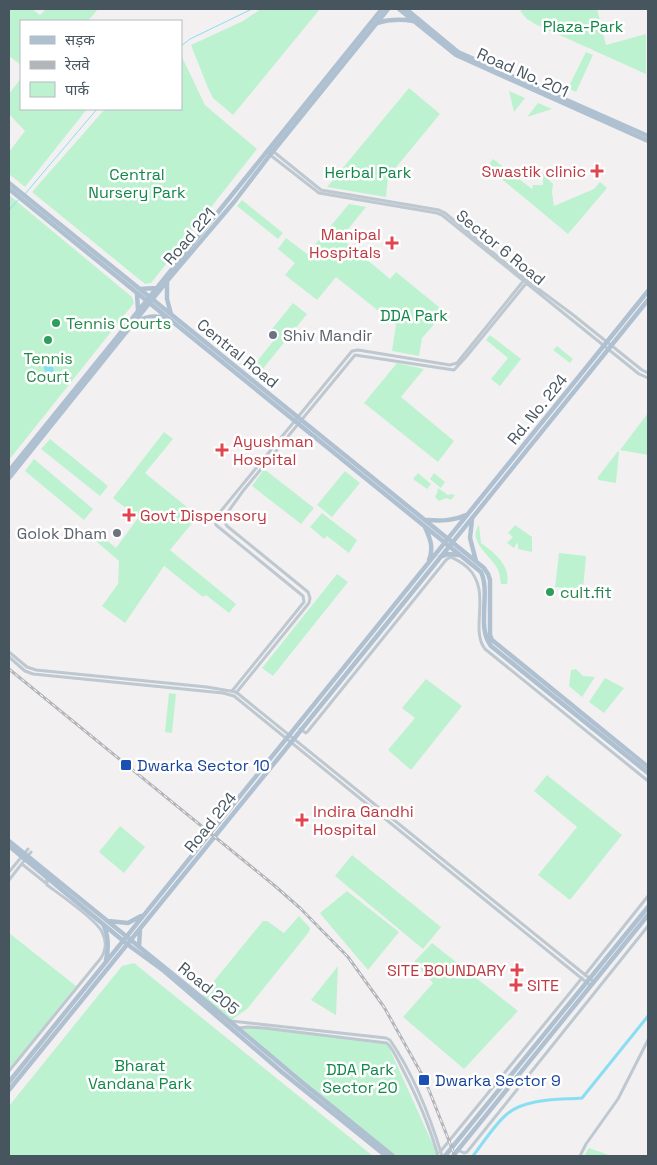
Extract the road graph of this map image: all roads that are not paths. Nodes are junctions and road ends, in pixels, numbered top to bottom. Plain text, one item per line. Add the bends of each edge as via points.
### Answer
1 (380, 9) edge
2 (388, 9) edge
3 (399, 9) edge
4 (406, 9) edge
5 (415, 22) junction
6 (376, 23) junction
7 (424, 31) junction
8 (614, 126) junction
9 (610, 132) dead end
10 (648, 136) edge
11 (648, 141) edge
12 (270, 152) junction
13 (9, 183) edge
14 (12, 190) edge
15 (167, 281) junction
16 (525, 281) junction
17 (156, 288) junction
18 (138, 291) junction
19 (648, 291) edge
20 (637, 295) dead end
21 (642, 299) junction
22 (149, 300) junction
23 (648, 300) edge
24 (138, 310) junction
25 (170, 317) junction
26 (134, 322) junction
27 (608, 346) junction
28 (648, 373) edge
29 (648, 378) edge
30 (298, 421) junction
31 (9, 471) edge
32 (9, 478) edge
33 (468, 514) junction
34 (472, 518) junction
35 (425, 523) junction
36 (449, 542) junction
37 (460, 555) junction
38 (438, 560) junction
39 (476, 562) junction
40 (428, 563) junction
41 (442, 566) junction
42 (9, 652) edge
43 (9, 657) edge
44 (233, 693) junction
45 (300, 729) junction
46 (290, 738) junction
47 (620, 748) junction
48 (648, 767) edge
49 (648, 773) edge
50 (648, 781) edge
51 (9, 841) edge
52 (9, 846) edge
53 (26, 856) junction
54 (9, 872) edge
55 (47, 878) junction
56 (9, 880) edge
57 (47, 884) junction
58 (648, 896) edge
59 (648, 907) edge
60 (145, 914) junction
61 (644, 918) edge
62 (104, 922) junction
63 (648, 926) edge
64 (140, 928) junction
65 (127, 940) junction
66 (139, 947) junction
67 (613, 958) junction
68 (106, 961) junction
69 (619, 963) junction
70 (583, 977) junction
71 (591, 983) junction
72 (230, 1021) junction
73 (558, 1027) junction
74 (237, 1030) junction
75 (565, 1032) junction
76 (648, 1040) edge
77 (516, 1059) junction
78 (522, 1063) junction
79 (9, 1071) edge
80 (9, 1082) edge
81 (9, 1090) edge
82 (458, 1150) junction
83 (441, 1151) junction
84 (438, 1155) edge
85 (386, 1156) edge
86 (393, 1156) edge
87 (444, 1156) edge
88 (453, 1156) edge
89 (580, 1156) edge

1 - 12 main road
2 - 6 main road, Road 221
3 - 5 main road, Road No. 201
4 - 7 main road
5 - 6 main road via 396,19
5 - 7 main road, Road No. 201
6 - 12 main road, Road 221
7 - 8 main road, Road No. 201 via 468,62
7 - 10 main road, Road No. 201 via 458,52
8 - 9 main road
8 - 11 main road, Road No. 201
12 - 15 main road, Road 221 via 234,202
12 - 16 street, Sector 6 Road via 321,190 445,213
12 - 17 main road, Road 221
13 - 14 main road, Central Road
14 - 18 main road, Central Road
15 - 22 main road, Road 221
15 - 25 main road
16 - 27 street, Sector 6 Road
16 - 30 street via 456,363 450,365 355,350
17 - 18 main road
17 - 22 main road, Road 221
18 - 22 main road, Central Road
18 - 24 main road
19 - 21 main road, Rd. No. 224
20 - 21 main road
21 - 27 main road, Rd. No. 224
22 - 24 main road, Road 221
22 - 25 main road, Central Road
22 - 26 main road, Road 221
23 - 27 main road, Rd. No. 224
24 - 31 main road, Road 221
25 - 26 main road via 144,317
25 - 30 main road, Central Road
26 - 32 main road, Road 221
27 - 28 street, Sector 6 Road
27 - 29 street, Sector 6 Road
27 - 33 main road, Rd. No. 224
27 - 34 main road, Rd. No. 224 via 526,454
30 - 35 main road, Central Road
30 - 44 street via 224,518 227,526 308,592 309,603
30 - 44 street via 214,520 304,599
33 - 35 main road
33 - 36 main road, Rd. No. 224
34 - 36 main road, Rd. No. 224
34 - 39 main road via 470,538
35 - 36 main road, Central Road
35 - 40 main road via 432,546
36 - 37 main road
36 - 38 main road, Road 224
36 - 39 main road
36 - 40 main road, Road 224
37 - 38 main road via 452,554
37 - 47 main road via 484,578 485,635 490,646
38 - 41 main road
38 - 45 main road, Road 224
39 - 47 main road via 490,580 492,640
40 - 46 main road, Road 224
41 - 45 street via 308,731
41 - 50 street via 449,557 453,558 475,576 479,587 480,637 485,649
42 - 44 street via 36,670
43 - 44 street via 33,674
44 - 46 street
45 - 46 main road, Road 224
46 - 60 main road, Road 224
46 - 64 main road, Road 224
46 - 70 street
47 - 48 main road
47 - 49 main road
51 - 53 main road, Road 205
52 - 53 main road, Road 205
53 - 54 street
53 - 55 main road, Road 205
53 - 56 street
53 - 57 street
53 - 62 main road, Road 205
55 - 57 street
55 - 62 main road, Road 205
57 - 79 street via 99,927 105,950
58 - 70 street
59 - 61 main road
60 - 62 main road via 128,922
60 - 65 main road, Road 224
61 - 63 main road
61 - 67 main road
61 - 71 main road
62 - 65 main road, Road 205
62 - 68 main road via 109,941
63 - 69 street
64 - 65 main road, Road 224
64 - 66 main road
65 - 66 main road, Road 205
65 - 68 main road, Road 224
65 - 74 main road, Road 205
65 - 81 main road, Road 224
66 - 72 main road, Road 205
67 - 69 street
67 - 71 main road
68 - 80 main road, Road 224
69 - 75 street
70 - 71 street
70 - 77 street
71 - 73 main road
71 - 78 main road
72 - 74 main road, Road 205
72 - 83 street via 388,1039 412,1078
73 - 75 street
73 - 82 main road
74 - 84 street via 248,1027 387,1043 410,1085
74 - 85 main road, Road 205 via 283,1073
74 - 86 main road, Road 205
75 - 82 street via 467,1152
76 - 89 street via 624,1090
77 - 78 street
77 - 83 street
78 - 87 main road
82 - 88 main road
83 - 84 street
83 - 87 street

